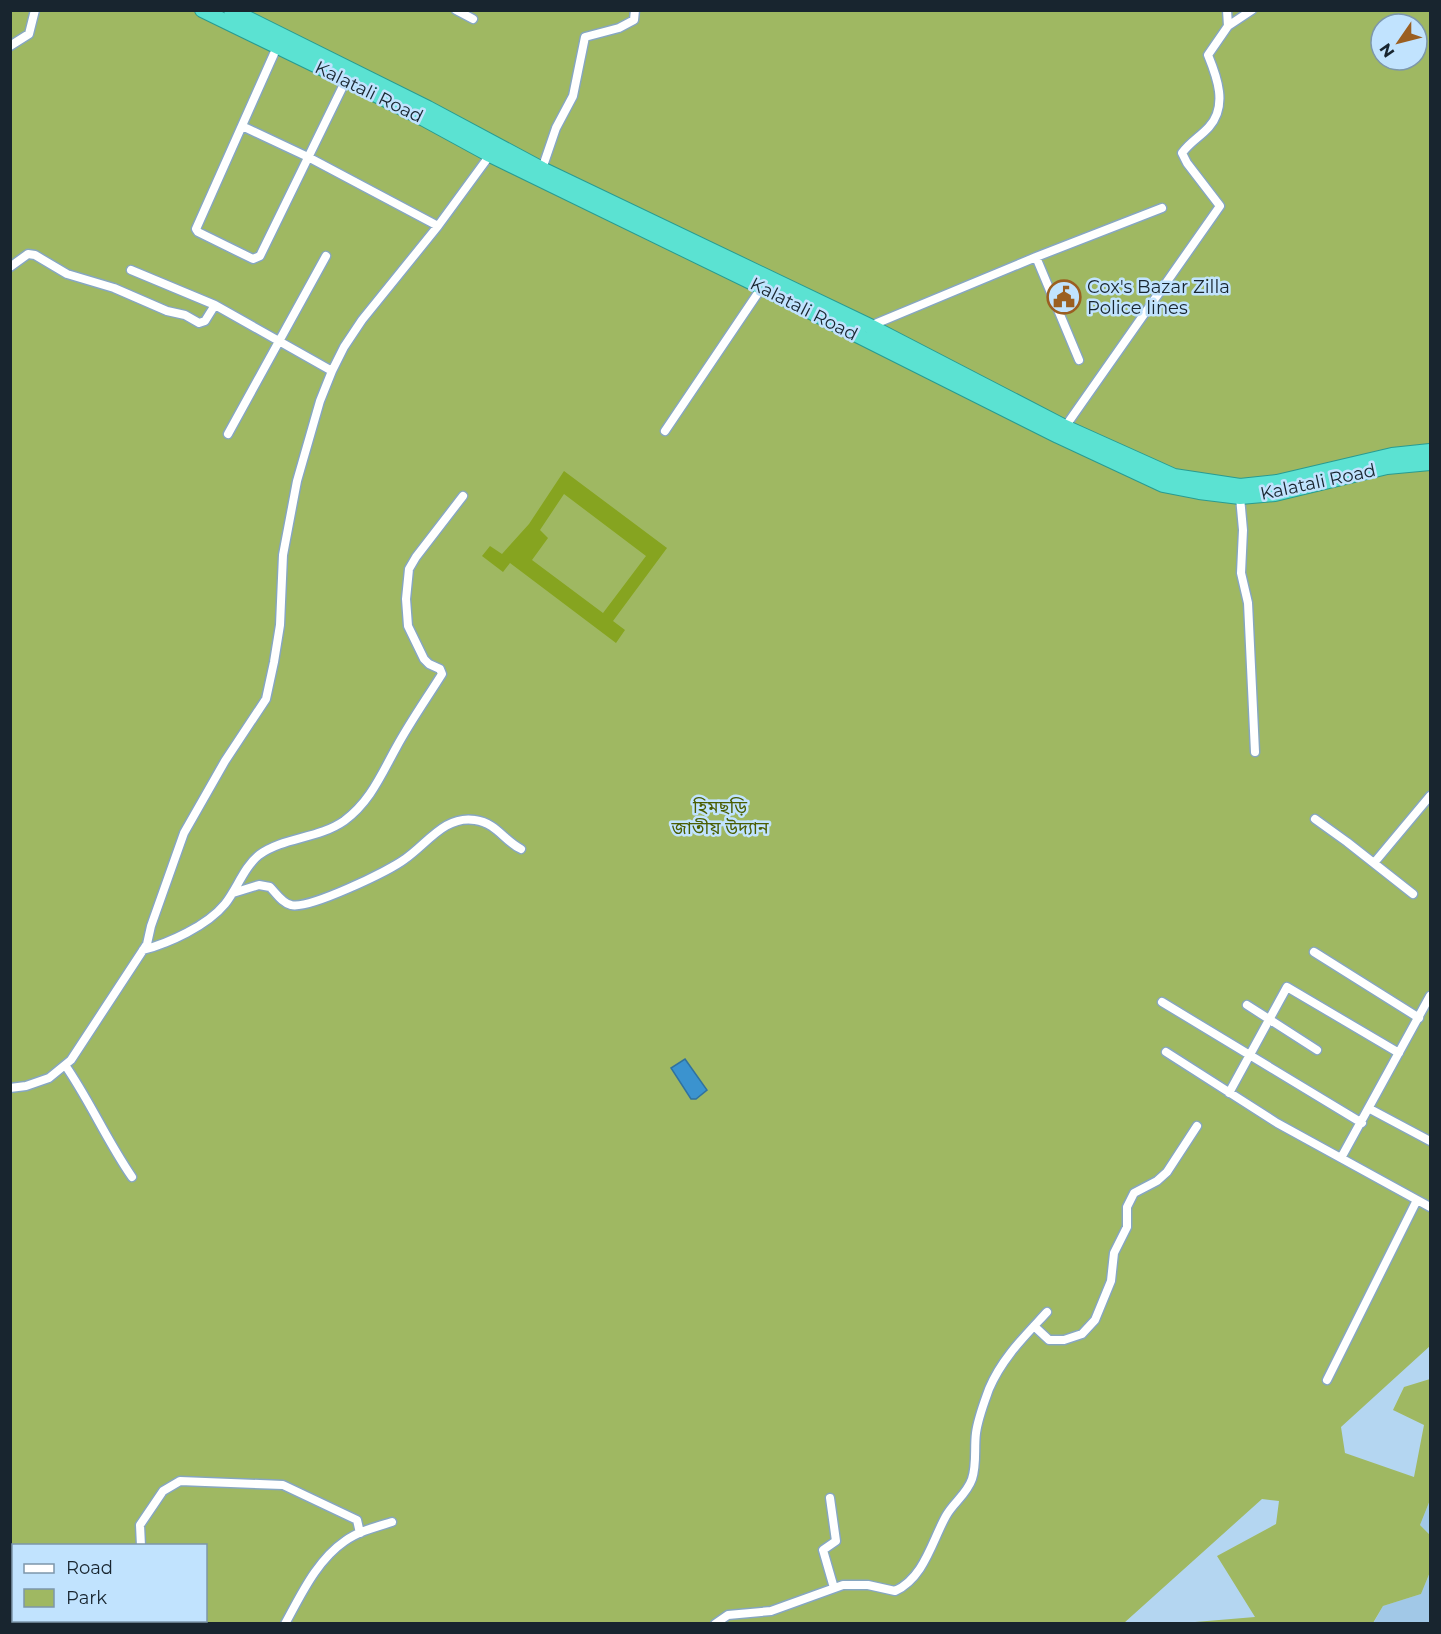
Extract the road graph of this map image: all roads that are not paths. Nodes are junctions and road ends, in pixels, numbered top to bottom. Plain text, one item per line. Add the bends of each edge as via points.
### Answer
1 (35, 10) edge
2 (202, 10) edge
3 (231, 10) edge
4 (456, 10) edge
5 (634, 10) edge
6 (1227, 10) edge
7 (1252, 10) edge
8 (248, 14) edge
9 (473, 19) dead end
10 (1228, 26) junction
11 (10, 46) edge
12 (276, 47) junction
13 (346, 80) junction
14 (242, 126) junction
15 (490, 155) junction
16 (308, 157) junction
17 (542, 169) junction
18 (1162, 208) dead end
19 (438, 226) junction
20 (326, 256) dead end
21 (1036, 257) junction
22 (10, 267) edge
23 (130, 270) dead end
24 (764, 283) junction
25 (215, 304) junction
26 (870, 326) junction
27 (280, 342) junction
28 (889, 344) junction
29 (1079, 360) dead end
30 (332, 371) junction
31 (1065, 427) junction
32 (665, 431) dead end
33 (228, 434) dead end
34 (1431, 451) edge
35 (1431, 463) edge
36 (463, 496) dead end
37 (1240, 497) junction
38 (1255, 752) dead end
39 (1431, 796) edge
40 (1315, 819) dead end
41 (521, 849) dead end
42 (1374, 863) junction
43 (232, 893) junction
44 (1413, 894) dead end
45 (145, 947) junction
46 (1314, 952) dead end
47 (1431, 996) edge
48 (1162, 1002) dead end
49 (1247, 1005) dead end
50 (1419, 1018) junction
51 (1269, 1020) junction
52 (1317, 1050) dead end
53 (1166, 1052) dead end
54 (1399, 1053) junction
55 (1249, 1055) junction
56 (65, 1065) junction
57 (10, 1088) edge
58 (1229, 1093) junction
59 (1370, 1108) junction
60 (1362, 1123) junction
61 (1197, 1126) dead end
62 (1431, 1141) edge
63 (1341, 1158) junction
64 (132, 1177) dead end
65 (1417, 1200) junction
66 (1431, 1207) edge
67 (1047, 1312) dead end
68 (1034, 1326) junction
69 (1327, 1380) dead end
70 (830, 1498) dead end
71 (392, 1522) dead end
72 (360, 1533) junction
73 (141, 1544) edge
74 (834, 1588) junction
75 (285, 1623) edge
76 (715, 1623) edge

1 - 11 street via 28,34
2 - 12 highway, Kalatali Road
3 - 8 highway, Kalatali Road
4 - 9 street
5 - 17 street via 634,20 585,37 573,96 556,128
6 - 10 street
7 - 10 street
8 - 17 highway, Kalatali Road
10 - 31 street via 1208,55 1220,95 1218,113 1182,153 1220,206
12 - 13 highway, Kalatali Road
12 - 14 street
13 - 15 highway, Kalatali Road
13 - 16 street
14 - 16 street
14 - 16 street via 196,229 253,259 260,256
15 - 19 street
15 - 24 highway, Kalatali Road
16 - 19 street
17 - 24 highway, Kalatali Road
18 - 21 street
19 - 30 street via 362,320
20 - 27 street
21 - 26 street
21 - 29 street
22 - 25 street via 28,254 35,255 67,274 114,288 199,323 205,321
23 - 25 street
24 - 26 highway, Kalatali Road
24 - 28 highway, Kalatali Road
24 - 32 street
25 - 27 street
26 - 28 highway, Kalatali Road
27 - 30 street
27 - 33 street
28 - 31 highway, Kalatali Road
28 - 37 highway, Kalatali Road via 1058,436 1163,485
30 - 45 street via 297,481 284,555 280,626 266,699 184,833
31 - 34 highway, Kalatali Road via 1174,476 1240,486 1277,482 1392,455
35 - 37 highway, Kalatali Road via 1387,467 1275,494
36 - 43 street via 409,569 408,626 419,653 442,674 374,790 358,810 319,834 258,856
37 - 38 street via 1241,573 1248,603
39 - 42 street
40 - 42 street
41 - 43 street via 486,823 467,820 444,825 405,860 342,892 291,906 270,887 259,885
42 - 44 street
43 - 45 street via 205,921 165,944
45 - 56 street via 91,1032
46 - 50 street
47 - 50 street
48 - 55 street
49 - 51 street
50 - 54 street
51 - 52 street
51 - 54 street via 1287,987
51 - 55 street
53 - 58 street
54 - 59 street
55 - 58 street
55 - 60 street
56 - 57 street via 49,1078
56 - 64 street
58 - 63 street
59 - 60 street
59 - 62 street
60 - 63 street
61 - 68 street via 1167,1173 1134,1193 1127,1207 1127,1227 1114,1253 1111,1281 1095,1320 1082,1334 1064,1340 1049,1340
63 - 65 street
65 - 66 street
65 - 69 street
67 - 68 street
68 - 74 street via 1013,1348 990,1388 976,1432 972,1479 946,1515 912,1579 895,1591 868,1585
70 - 74 street via 836,1541 823,1550
71 - 72 street
72 - 73 street via 357,1520 283,1485 180,1480 163,1491 140,1525
72 - 75 street via 324,1560
74 - 76 street via 771,1611 728,1615

